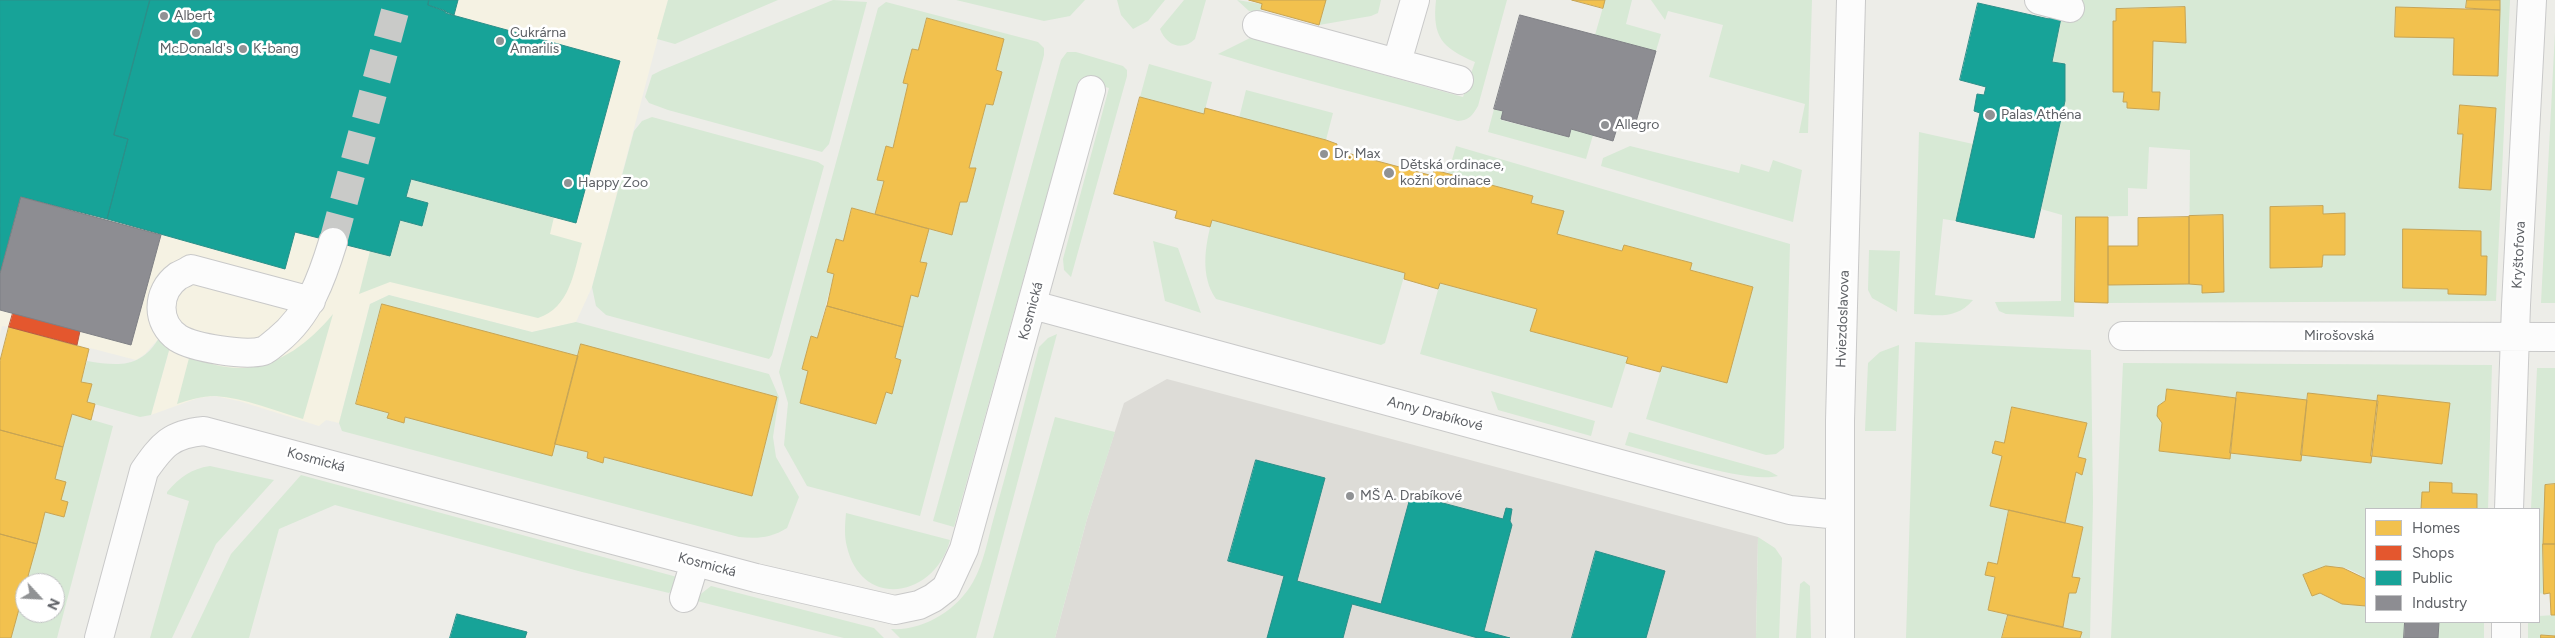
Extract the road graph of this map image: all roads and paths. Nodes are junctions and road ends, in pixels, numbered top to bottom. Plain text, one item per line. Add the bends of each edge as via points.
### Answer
1 (1415, 0) edge
2 (1851, 0) edge
3 (2039, 0) edge
4 (2532, 0) edge
5 (2070, 8) dead end
6 (1257, 25) dead end
7 (1397, 62) junction
8 (1460, 80) dead end
9 (1091, 90) dead end
10 (333, 242) tunnel mouth
11 (311, 301) junction
12 (1033, 305) junction
13 (2123, 336) dead end
14 (2515, 337) junction
15 (2555, 337) edge
16 (2509, 508) edge
17 (1839, 515) junction
18 (695, 562) junction
19 (684, 598) dead end
20 (2506, 623) edge
21 (99, 638) edge
22 (1840, 638) edge
23 (2506, 638) edge

1 - 7 street
2 - 17 street, Hviezdoslavova
3 - 5 street
4 - 14 street, Kryštofova
6 - 7 street
7 - 8 street
9 - 12 street, Kosmická
10 - 11 street
11 - 11 street via 291,330 264,351 229,353 178,338 164,323 161,305 171,283 191,269
12 - 17 street, Anny Drabíkové via 1790,510
12 - 18 street, Kosmická via 964,550 946,588 933,598 919,606 895,610
13 - 14 street, Mirošovská
14 - 15 street, Mirošovská
14 - 16 street, Kryštofova
17 - 22 street, Hviezdoslavova
18 - 19 street
18 - 21 street, Kosmická via 204,431 182,433 158,451 144,471
20 - 23 street

